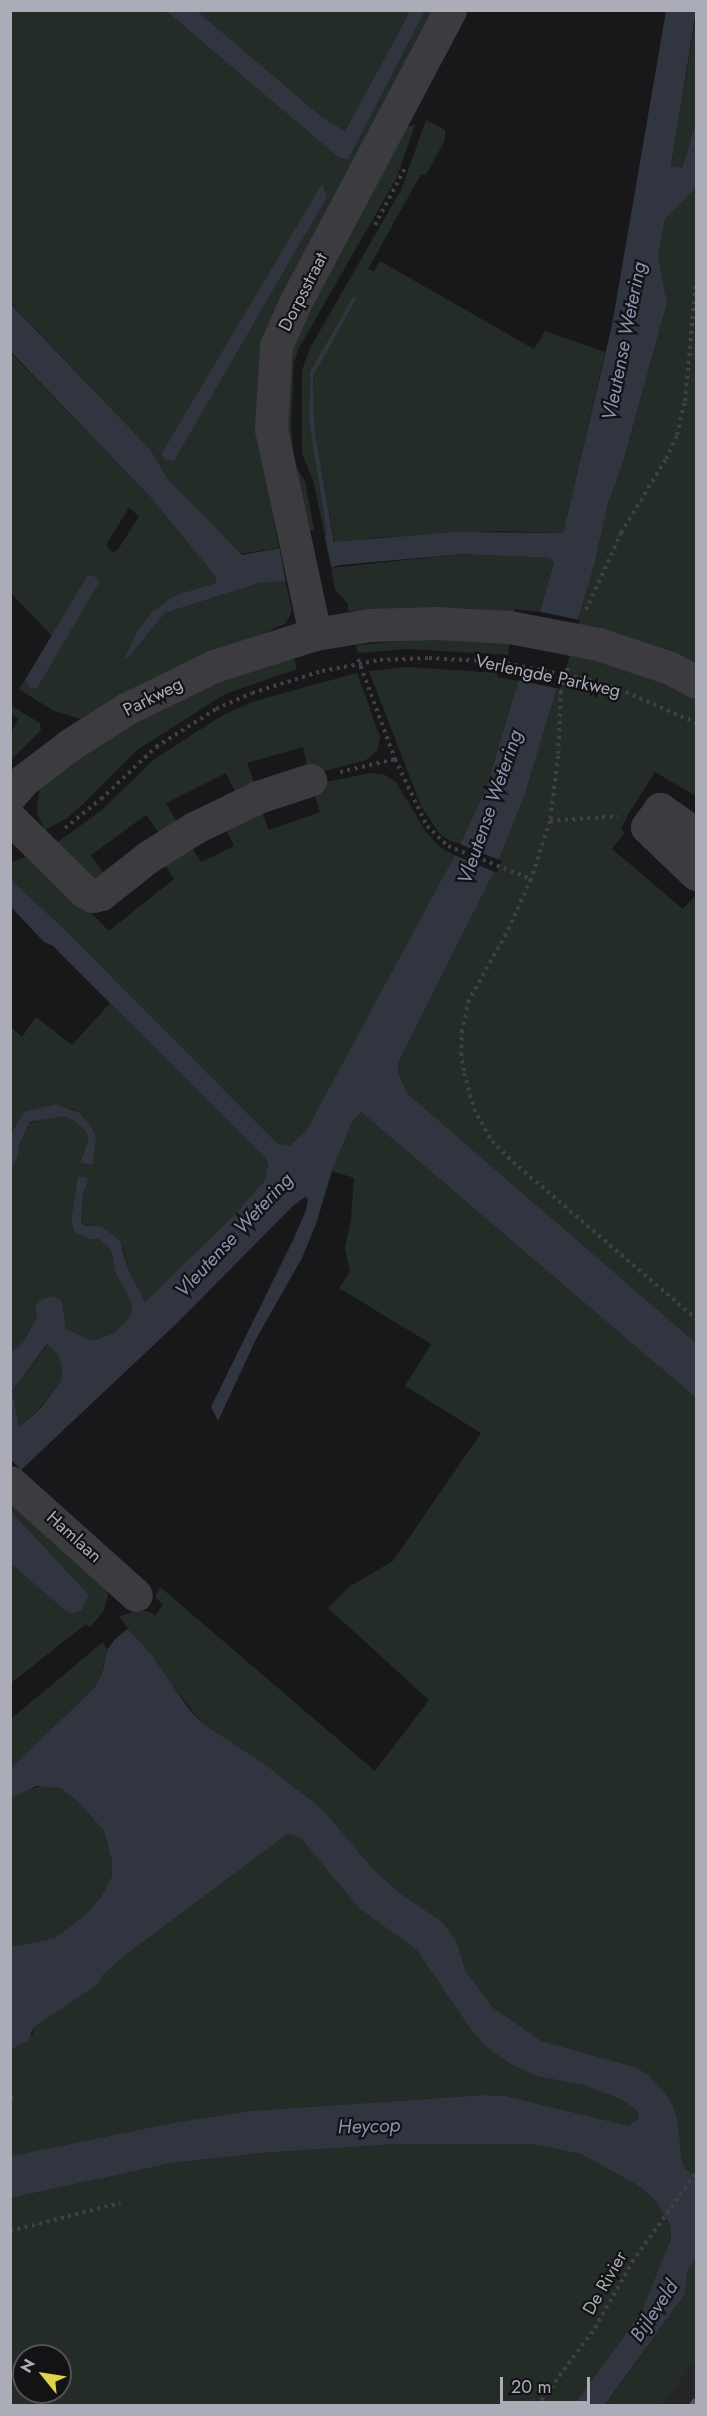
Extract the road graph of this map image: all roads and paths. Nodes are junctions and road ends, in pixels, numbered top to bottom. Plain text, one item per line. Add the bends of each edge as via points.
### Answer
1 (450, 10) edge
2 (408, 158) dead end
3 (371, 232) dead end
4 (696, 281) edge
5 (315, 634) junction
6 (584, 640) junction
7 (360, 663) junction
8 (696, 682) edge
9 (696, 723) edge
10 (395, 759) junction
11 (310, 780) joint
12 (10, 796) edge
13 (10, 818) edge
14 (653, 819) junction
15 (550, 820) junction
16 (696, 834) edge
17 (36, 843) junction
18 (696, 874) edge
19 (531, 879) junction
20 (696, 1319) edge
21 (10, 1482) edge
22 (136, 1595) dead end
23 (696, 2174) edge
24 (120, 2203) dead end
25 (10, 2231) edge
26 (537, 2406) edge

1 - 5 street, Dorpsstraat via 276,346 271,429
2 - 3 path via 400,181
4 - 6 path via 685,401 677,435 621,533
5 - 6 street, Verlengde Parkweg, bridge via 437,623 509,627
5 - 12 street, Parkweg via 214,666 126,709 71,744 25,779
6 - 8 street, Verlengde Parkweg via 670,668
6 - 15 path via 561,691
7 - 9 path, Verlengde Parkweg, bridge via 429,658 500,663 619,689
7 - 10 path
7 - 17 path, Verlengde Parkweg via 252,693 216,709 141,759 77,820
10 - 11 path
10 - 19 path via 427,826 448,846
11 - 17 street via 258,797 194,828 93,896
13 - 17 street
14 - 15 path via 627,816
14 - 16 street via 660,809
14 - 18 street via 648,827
15 - 19 path
19 - 20 path via 469,1000 461,1053 474,1109 492,1141 513,1162
21 - 22 street, Hamlaan
23 - 26 path, De Rivier via 632,2262 595,2328
24 - 25 path

